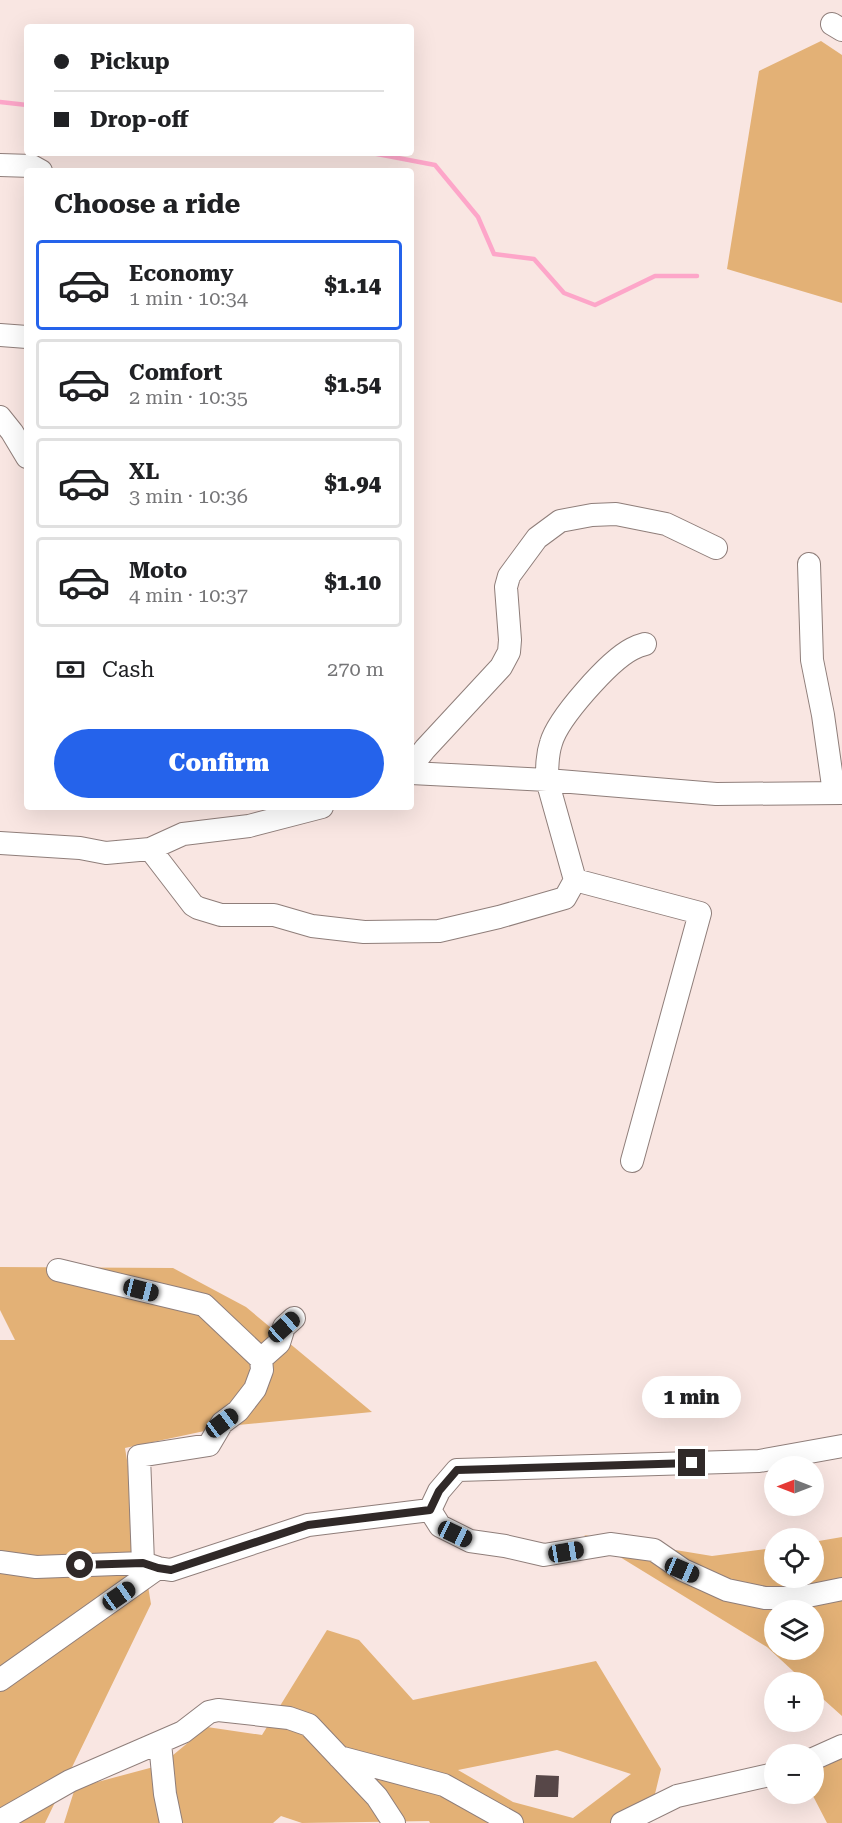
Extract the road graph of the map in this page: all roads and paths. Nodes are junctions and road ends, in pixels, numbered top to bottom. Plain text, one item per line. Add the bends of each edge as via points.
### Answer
1 (0, 165) edge
2 (36, 168) edge
3 (0, 335) edge
4 (24, 337) edge
5 (0, 417) edge
6 (24, 452) edge
7 (716, 548) dead end
8 (809, 564) dead end
9 (645, 644) dead end
10 (414, 763) edge
11 (414, 773) edge
12 (547, 780) junction
13 (838, 793) edge
14 (310, 810) edge
15 (0, 843) edge
16 (150, 849) junction
17 (575, 880) junction
18 (632, 1161) dead end
19 (58, 1269) dead end
20 (294, 1318) dead end
21 (261, 1359) junction
22 (842, 1446) edge
23 (430, 1510) junction
24 (0, 1562) edge
25 (150, 1566) junction
26 (842, 1589) edge
27 (0, 1680) edge
28 (160, 1743) junction
29 (842, 1746) edge
30 (824, 1754) edge
31 (339, 1756) junction
32 (764, 1776) edge
33 (0, 1821) edge
34 (171, 1823) edge
35 (394, 1823) edge
36 (512, 1823) edge
37 (622, 1823) edge

1 - 2 street
3 - 4 street
5 - 6 street
7 - 10 street via 666,524 616,514 560,521 537,538 508,576 510,640 501,667
8 - 13 street via 812,660
9 - 12 street via 610,665 568,713 551,741
11 - 12 street
12 - 13 street via 716,794
12 - 17 street
14 - 16 street via 249,826 183,834
15 - 16 street via 106,853
16 - 17 street via 198,908 221,915 274,915 312,926 364,932 440,931 499,917 565,898
17 - 18 street via 700,913
19 - 21 street via 204,1305
20 - 21 street via 284,1327 279,1343
21 - 25 street via 262,1370 255,1389 238,1412 222,1423 209,1445 140,1456
22 - 23 street via 759,1461 457,1470 439,1491
23 - 25 street via 308,1525 171,1570
23 - 26 street via 440,1526 470,1541 544,1555 610,1544 654,1550 682,1570 727,1590 765,1598 798,1598
24 - 25 street via 36,1568
25 - 27 street
28 - 31 street via 218,1710 289,1718 309,1725
28 - 33 street via 70,1781
28 - 34 street
29 - 30 street
31 - 35 street via 377,1797
31 - 36 street via 444,1785
32 - 37 street via 677,1796

